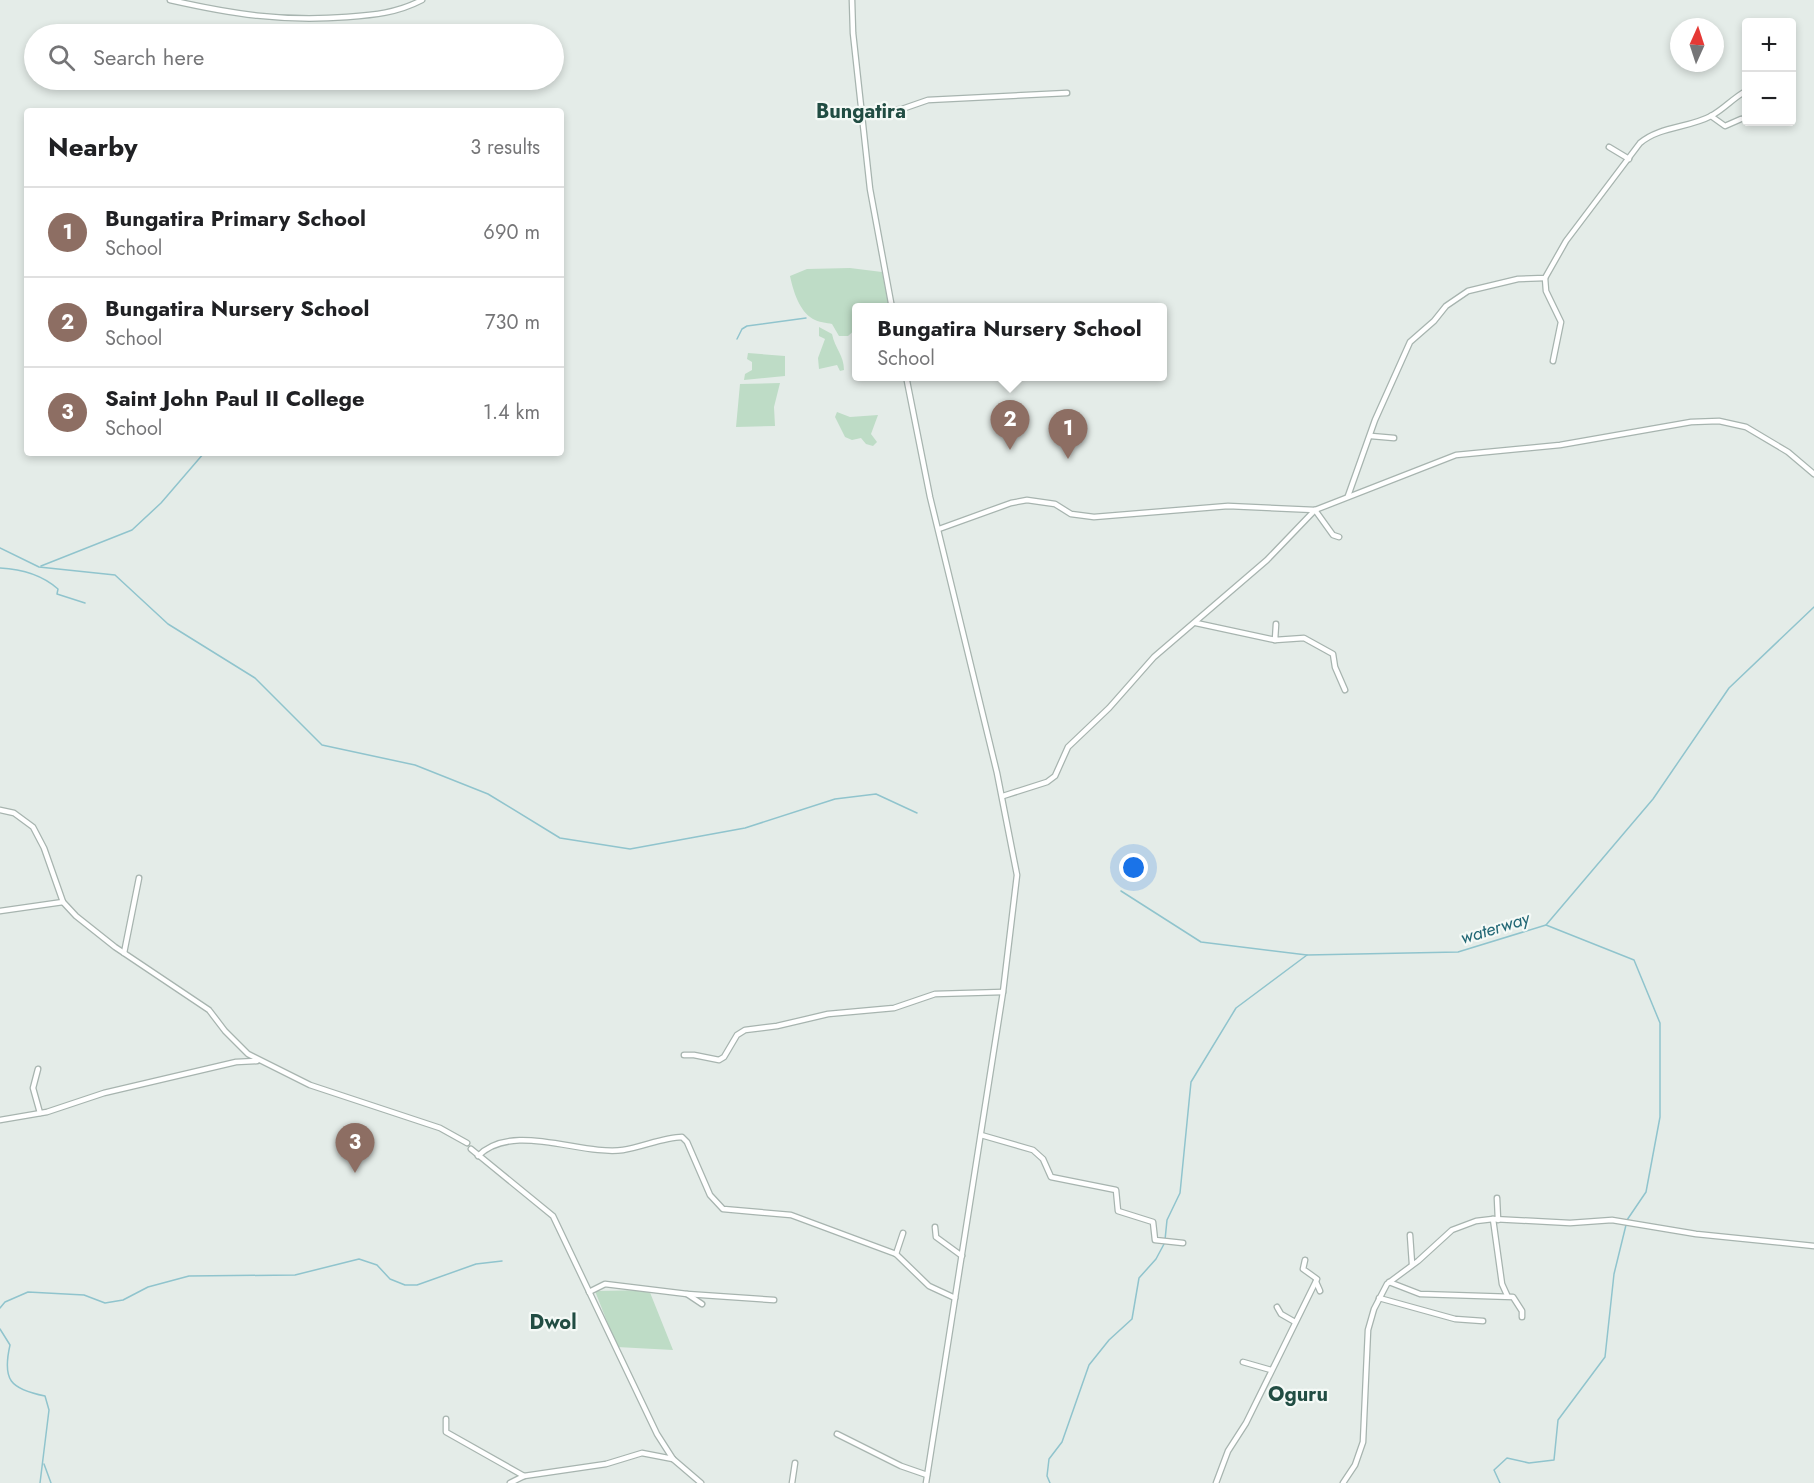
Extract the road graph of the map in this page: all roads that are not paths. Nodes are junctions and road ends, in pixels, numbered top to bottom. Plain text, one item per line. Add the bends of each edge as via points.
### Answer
1 (170, 0) edge
2 (422, 0) edge
3 (852, 0) edge
4 (1067, 93) dead end
5 (1742, 93) edge
6 (862, 112) junction
7 (1711, 116) junction
8 (1741, 119) dead end
9 (1609, 147) dead end
10 (1629, 159) junction
11 (1545, 278) junction
12 (891, 303) edge
13 (1553, 361) dead end
14 (907, 381) edge
15 (1371, 436) junction
16 (1394, 438) dead end
17 (1814, 474) edge
18 (1348, 496) junction
19 (1315, 510) junction
20 (939, 529) junction
21 (1339, 537) dead end
22 (1196, 624) junction
23 (1276, 624) dead end
24 (1275, 640) junction
25 (1346, 690) dead end
26 (1002, 796) junction
27 (0, 810) edge
28 (139, 878) dead end
29 (63, 902) junction
30 (0, 911) edge
31 (124, 953) junction
32 (1003, 992) junction
33 (684, 1055) dead end
34 (259, 1061) junction
35 (39, 1069) dead end
36 (40, 1113) junction
37 (0, 1120) edge
38 (981, 1135) junction
39 (467, 1143) dead end
40 (471, 1149) dead end
41 (478, 1156) junction
42 (1497, 1198) dead end
43 (1496, 1220) junction
44 (934, 1227) dead end
45 (903, 1233) dead end
46 (1410, 1235) dead end
47 (1183, 1244) dead end
48 (1814, 1246) edge
49 (896, 1254) junction
50 (962, 1256) junction
51 (1305, 1260) dead end
52 (1412, 1264) junction
53 (1316, 1282) junction
54 (1389, 1282) junction
55 (1320, 1290) dead end
56 (589, 1292) junction
57 (687, 1294) junction
58 (1507, 1295) junction
59 (955, 1298) junction
60 (1379, 1298) junction
61 (774, 1300) dead end
62 (702, 1304) dead end
63 (1277, 1307) dead end
64 (1522, 1317) dead end
65 (1483, 1321) dead end
66 (1295, 1323) junction
67 (1243, 1362) dead end
68 (1271, 1370) junction
69 (446, 1419) dead end
70 (837, 1434) dead end
71 (673, 1459) junction
72 (795, 1463) dead end
73 (927, 1475) junction
74 (524, 1476) junction
75 (510, 1483) edge
76 (701, 1483) edge
77 (792, 1483) edge
78 (926, 1483) edge
79 (1216, 1483) edge
80 (1343, 1483) edge

1 - 2 street via 233,14 316,20 387,13
3 - 6 street
4 - 6 street via 928,100 902,109
5 - 7 street
6 - 12 street via 870,189
7 - 8 street via 1725,126
7 - 10 street via 1651,136 1640,143
9 - 10 street
10 - 11 street via 1566,241
11 - 13 street via 1546,291 1561,322
11 - 15 street via 1492,284 1468,291 1446,306 1410,342
14 - 20 street
15 - 16 street
15 - 18 street
17 - 18 street via 1788,452 1746,427 1719,421 1660,426 1566,444 1466,453
18 - 19 street
19 - 20 street via 1228,506 1094,517 1063,511 1055,504 1027,500
19 - 21 street via 1333,536
19 - 22 street
20 - 26 street
22 - 24 street
22 - 26 street via 1154,657 1068,747 1055,776
23 - 24 street
24 - 25 street via 1304,638 1333,654
26 - 32 street via 1017,875
27 - 29 street via 21,817 33,827
28 - 31 street
29 - 30 street
29 - 31 street via 95,933
31 - 34 street via 209,1010 225,1031
32 - 33 street via 935,994 894,1008 828,1014 745,1030 719,1060
32 - 38 street
34 - 36 street via 236,1062 104,1093
34 - 39 street via 310,1085 440,1128
35 - 36 street via 33,1088
36 - 37 street
38 - 47 street via 1033,1150 1043,1159 1051,1177 1116,1190 1118,1211 1153,1222 1155,1240
38 - 50 street
40 - 41 street
41 - 49 street via 494,1146 516,1142 615,1150 682,1137 710,1195 723,1209 791,1215
41 - 56 street via 553,1216
42 - 43 street
43 - 48 street via 1612,1220 1696,1234
43 - 52 street via 1476,1221 1452,1230
43 - 58 street via 1502,1284
44 - 50 street via 936,1237
45 - 49 street
46 - 52 street
49 - 59 street via 929,1286
50 - 59 street
51 - 53 street via 1303,1269
52 - 54 street
53 - 55 street
53 - 66 street
54 - 58 street via 1415,1293
54 - 60 street
56 - 57 street via 605,1284
56 - 71 street via 646,1414
57 - 61 street
57 - 62 street
58 - 64 street via 1521,1308
59 - 73 street
60 - 65 street via 1455,1319
60 - 80 street via 1368,1330 1362,1449
63 - 66 street
66 - 68 street
67 - 68 street
68 - 79 street via 1228,1451
69 - 74 street via 446,1432
70 - 73 street
71 - 74 street via 642,1453 606,1464
71 - 76 street
72 - 77 street
73 - 78 street
74 - 75 street

